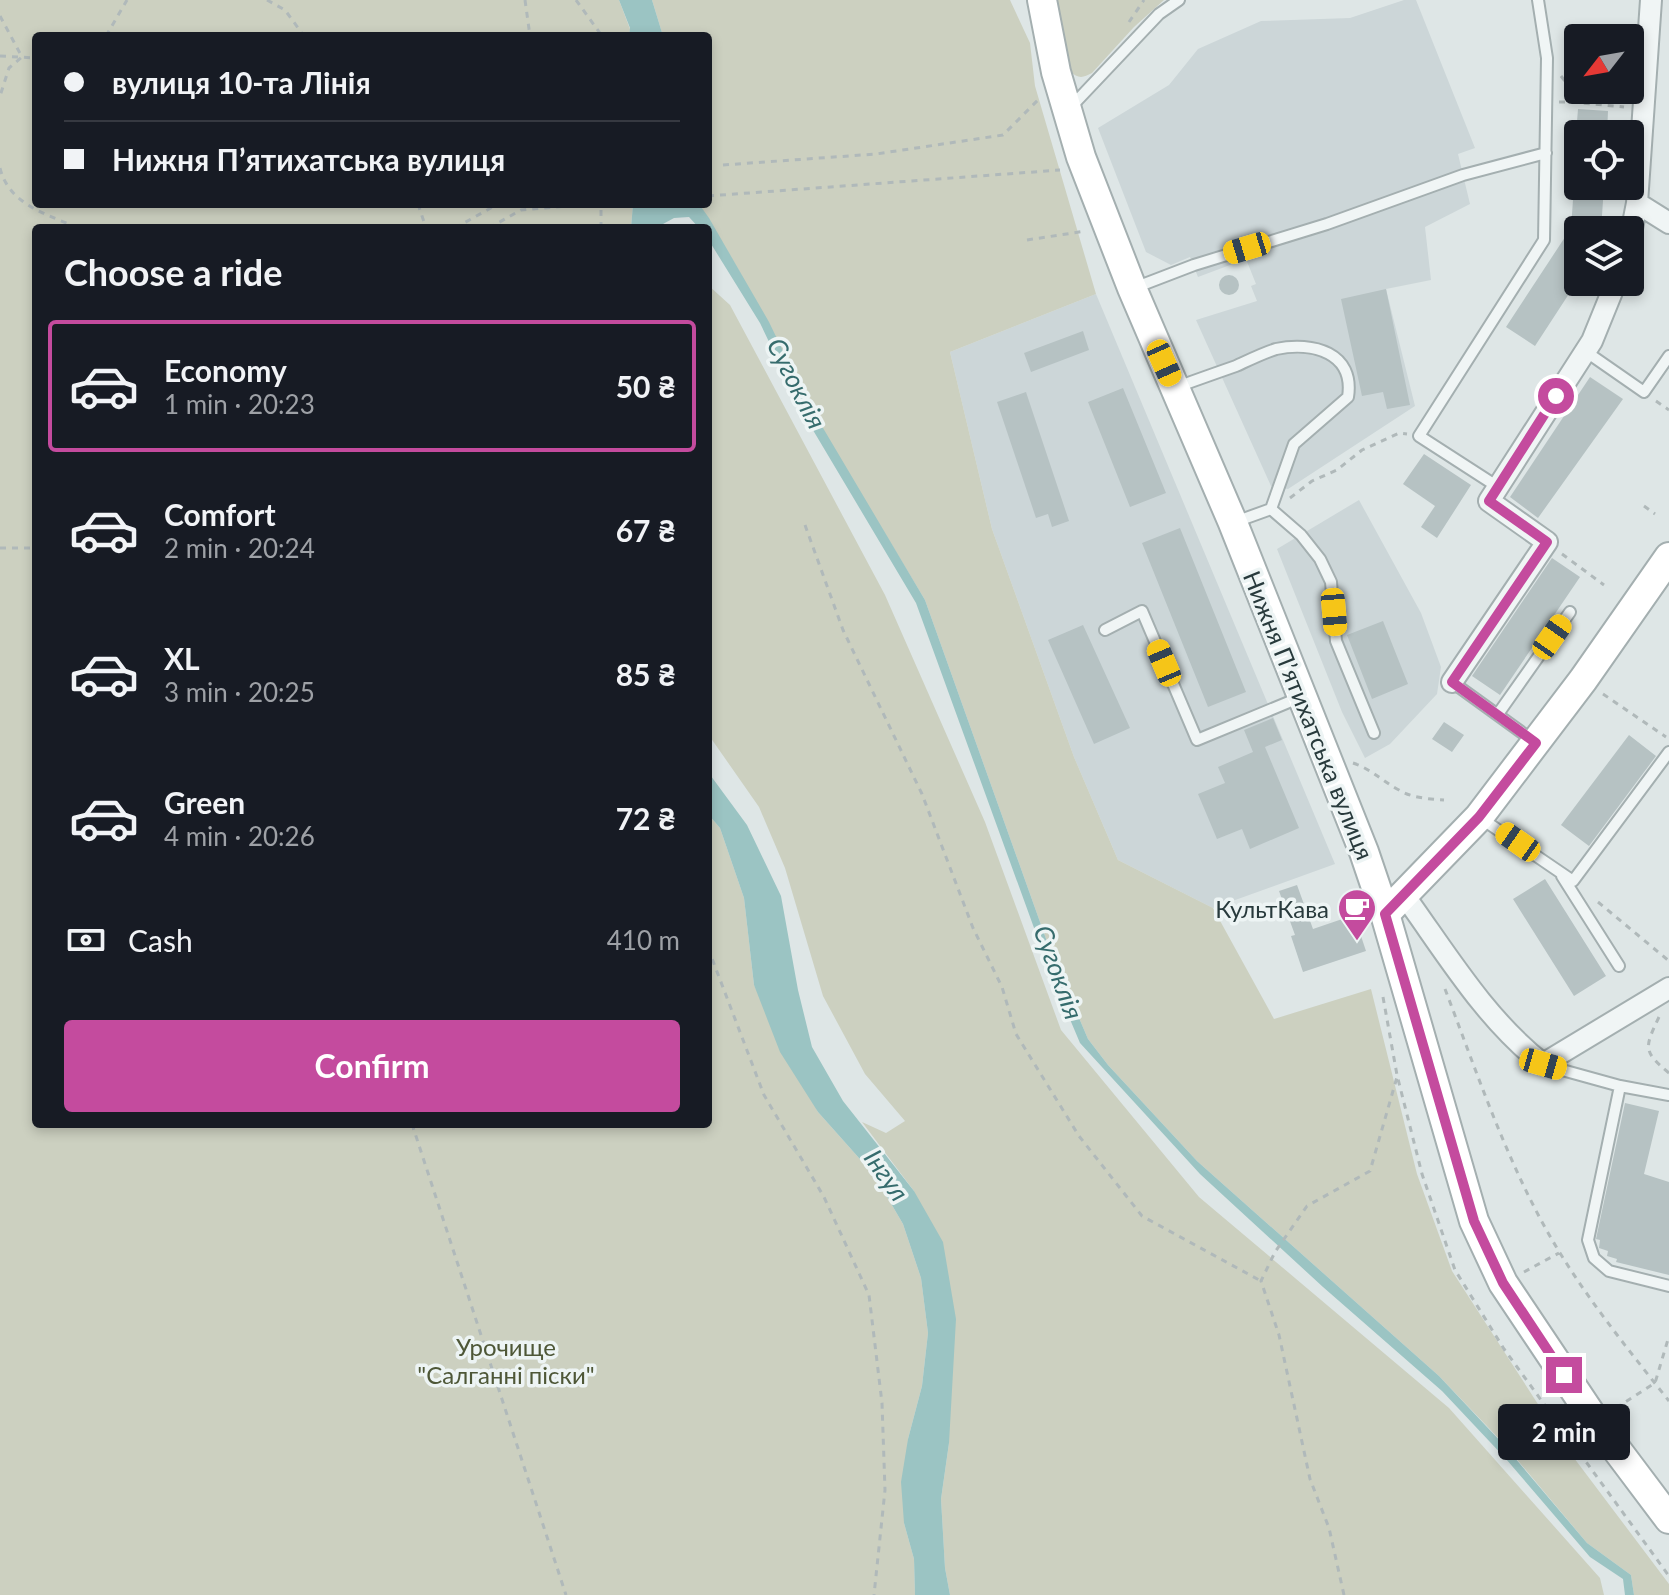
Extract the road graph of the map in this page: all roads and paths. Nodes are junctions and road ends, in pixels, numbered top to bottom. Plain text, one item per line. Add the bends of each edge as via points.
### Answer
1 (127, 0) edge
2 (267, 0) edge
3 (525, 0) edge
4 (576, 0) edge
5 (1042, 0) edge
6 (1179, 0) edge
7 (1538, 0) edge
8 (1651, 0) edge
9 (0, 16) edge
10 (108, 32) edge
11 (301, 32) edge
12 (529, 32) edge
13 (599, 32) edge
14 (0, 56) edge
15 (22, 57) junction
16 (32, 58) edge
17 (1547, 58) junction
18 (1056, 72) junction
19 (1564, 80) edge
20 (0, 96) edge
21 (1547, 101) junction
22 (1564, 102) edge
23 (1591, 104) edge
24 (1644, 110) junction
25 (1067, 112) junction
26 (1546, 153) junction
27 (723, 165) dead end
28 (0, 168) edge
29 (1068, 169) dead end
30 (712, 196) edge
31 (1637, 203) junction
32 (491, 208) edge
33 (542, 208) edge
34 (1634, 216) edge
35 (1669, 223) edge
36 (68, 224) edge
37 (462, 224) edge
38 (496, 224) edge
39 (1090, 230) dead end
40 (1027, 240) dead end
41 (1132, 288) junction
42 (1610, 296) edge
43 (1585, 351) junction
44 (1669, 356) edge
45 (1175, 387) junction
46 (1419, 436) junction
47 (1498, 487) junction
48 (1644, 506) dead end
49 (1271, 509) junction
50 (1655, 514) dead end
51 (1233, 523) junction
52 (805, 525) dead end
53 (1547, 542) junction
54 (0, 548) edge
55 (32, 548) edge
56 (1669, 557) edge
57 (1604, 585) dead end
58 (1570, 612) dead end
59 (1105, 630) dead end
60 (1583, 680) junction
61 (1452, 682) joint
62 (1303, 696) junction
63 (1498, 714) junction
64 (1374, 733) dead end
65 (1669, 740) edge
66 (1536, 743) junction
67 (1669, 752) edge
68 (1329, 759) junction
69 (1444, 800) dead end
70 (1479, 817) junction
71 (1558, 871) junction
72 (1595, 900) dead end
73 (1395, 904) junction
74 (712, 958) edge
75 (1669, 961) edge
76 (1619, 966) dead end
77 (1441, 981) dead end
78 (1667, 989) edge
79 (1543, 1064) junction
80 (1669, 1073) edge
81 (1397, 1075) dead end
82 (1620, 1086) junction
83 (1669, 1095) edge
84 (413, 1128) edge
85 (1560, 1253) junction
86 (1261, 1281) junction
87 (1503, 1283) junction
88 (1669, 1286) edge
89 (1669, 1336) edge
90 (1655, 1383) junction
91 (1669, 1401) edge
92 (1596, 1422) junction
93 (1669, 1519) edge
94 (566, 1595) edge
95 (874, 1595) edge
96 (1344, 1595) edge

1 - 10 path
2 - 11 path via 285,10
3 - 12 path
4 - 13 path
5 - 18 street, Нижня Пʼятихатська вулиця
6 - 25 lane via 1159,14
7 - 17 lane
8 - 24 street
9 - 15 path
14 - 15 path
15 - 16 path
15 - 20 path via 9,68
17 - 19 path
17 - 21 lane
18 - 25 street, Нижня Пʼятихатська вулиця
18 - 27 path via 1045,93 1003,135 876,154
21 - 22 path
21 - 26 lane
23 - 24 path
24 - 31 street
25 - 41 street, Нижня Пʼятихатська вулиця
26 - 41 lane via 1463,175
26 - 46 lane via 1544,240
28 - 36 path via 4,183 34,211
29 - 30 path
31 - 34 street
31 - 35 street
32 - 37 path
33 - 38 path via 521,210
39 - 40 path
41 - 45 street, Нижня Пʼятихатська вулиця
42 - 43 street
43 - 44 lane via 1644,392
43 - 47 street
45 - 49 lane via 1276,349 1308,346 1346,367 1348,397 1294,444
45 - 51 street, Нижня Пʼятихатська вулиця
46 - 47 lane
46 - 49 path via 1399,433 1362,450
47 - 53 street via 1489,501
48 - 50 path
49 - 51 lane
49 - 64 lane via 1301,535 1331,582 1336,641
51 - 62 street, Нижня Пʼятихатська вулиця
52 - 86 path via 843,630 922,794 973,928 1002,987 1016,1034 1079,1136 1142,1216
53 - 57 path
53 - 61 street
54 - 55 path
56 - 60 street
58 - 63 lane
59 - 62 lane via 1142,611 1197,740
60 - 65 path
60 - 66 street
61 - 63 lane
62 - 68 street, Нижня Пʼятихатська вулиця
63 - 66 lane
66 - 70 street
67 - 71 lane via 1573,881
68 - 69 path via 1376,773 1399,791
68 - 73 street, Нижня Пʼятихатська вулиця
70 - 71 lane
70 - 73 street
71 - 76 lane
72 - 75 path
73 - 79 street via 1516,1043
73 - 87 street, Нижня Пʼятихатська вулиця via 1474,1221
74 - 95 path via 764,1095 824,1197 869,1295 882,1403 885,1490
77 - 85 path via 1498,1125
78 - 79 street
78 - 80 path via 1647,1044 1650,1057
79 - 82 lane
81 - 86 path via 1370,1171 1307,1206
82 - 83 lane
82 - 88 lane via 1588,1240 1594,1258 1609,1271
84 - 94 path
85 - 87 path
85 - 90 path
86 - 96 path
87 - 92 street, Нижня Пʼятихатська вулиця
89 - 90 path
90 - 91 path
90 - 92 path
92 - 93 street, Нижня Пʼятихатська вулиця

